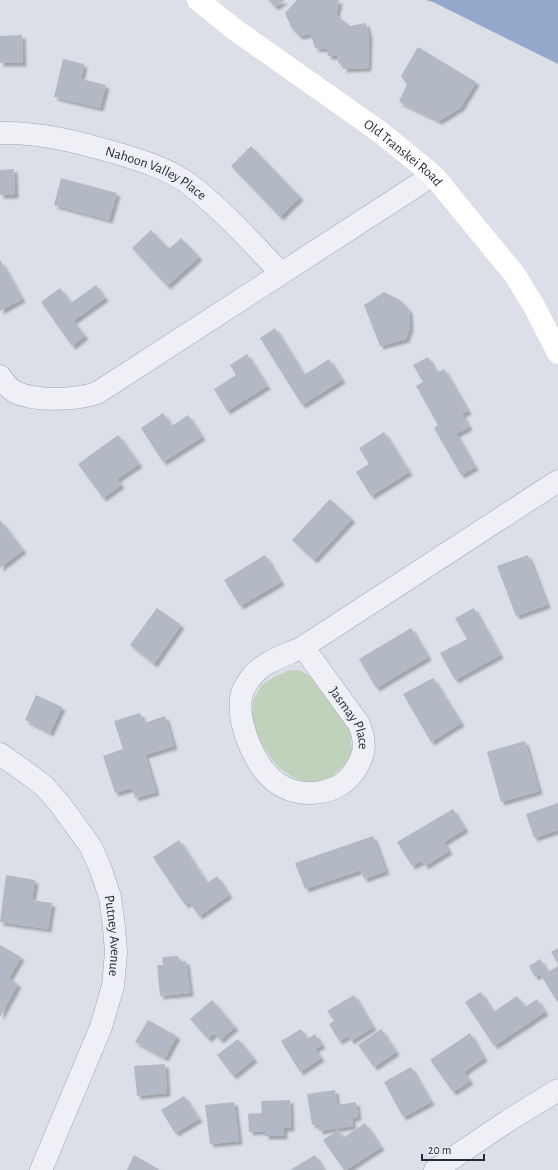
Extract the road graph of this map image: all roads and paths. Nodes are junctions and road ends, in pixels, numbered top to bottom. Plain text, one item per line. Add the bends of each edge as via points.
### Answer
1 (198, 0) edge
2 (0, 132) edge
3 (433, 176) junction
4 (281, 273) junction
5 (558, 353) edge
6 (0, 376) edge
7 (558, 481) edge
8 (303, 647) junction
9 (0, 754) edge
10 (558, 1090) edge
11 (41, 1170) edge
12 (435, 1170) edge

1 - 3 main road, Old Transkei Road via 240,34 380,132
2 - 4 street, Nahoon Valley Place via 61,138 165,169 189,184 214,205
3 - 4 street
3 - 5 main road, Old Transkei Road via 515,275
4 - 6 street via 97,393 63,398 24,395 5,384
7 - 8 street, Jasmay Place
8 - 8 street, Jasmay Place via 269,663 254,674 242,692 241,719 248,741 276,783 297,792 320,792 331,790 348,780 360,762 364,744 363,734 359,724
9 - 11 street, Putney Avenue via 45,788 91,847 110,897 114,927 116,952 113,986 101,1027
10 - 12 street

